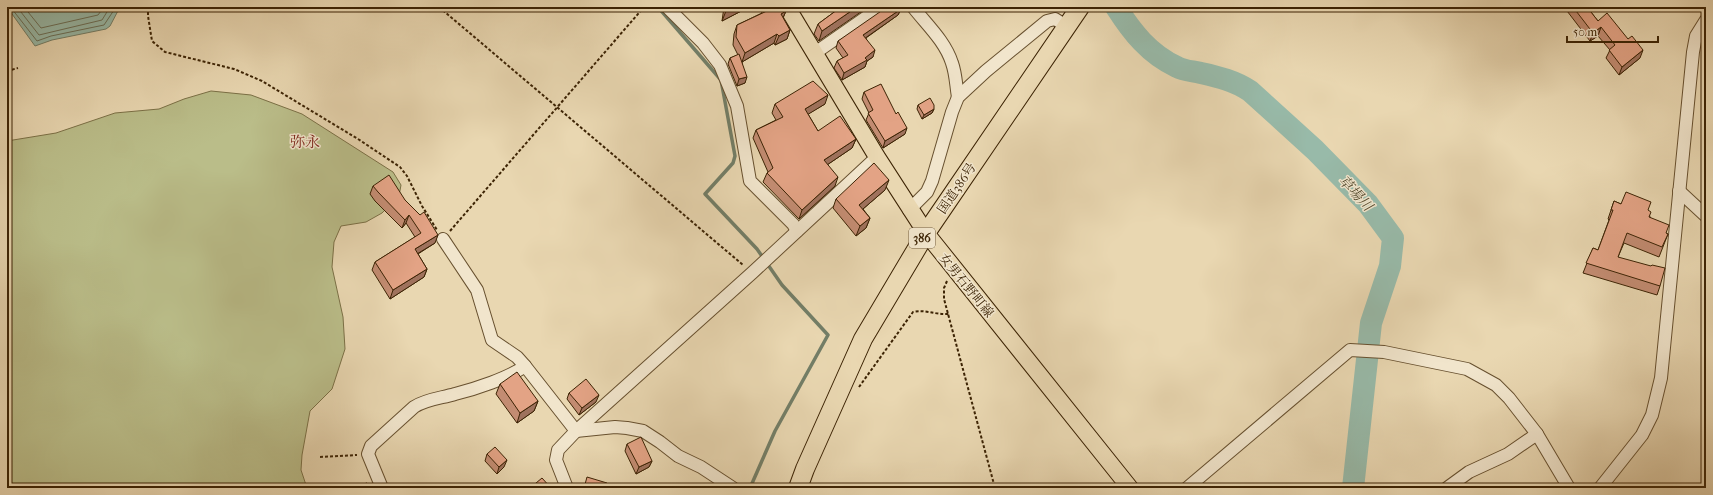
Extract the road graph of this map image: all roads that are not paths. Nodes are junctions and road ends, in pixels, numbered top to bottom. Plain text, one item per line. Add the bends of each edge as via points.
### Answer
1 (667, 7) edge
2 (787, 7) edge
3 (881, 7) edge
4 (913, 7) edge
5 (1080, 7) edge
6 (1706, 20) edge
7 (1066, 26) junction
8 (815, 53) junction
9 (958, 97) junction
10 (877, 157) junction
11 (1679, 191) junction
12 (910, 210) junction
13 (1706, 216) edge
14 (797, 231) junction
15 (926, 233) junction
16 (443, 239) road end
17 (525, 366) junction
18 (576, 431) junction
19 (1537, 434) junction
20 (382, 488) edge
21 (567, 488) edge
22 (733, 488) edge
23 (798, 488) edge
24 (1130, 488) edge
25 (1188, 488) edge
26 (1447, 488) edge
27 (1569, 488) edge
28 (1600, 488) edge

1 - 14 street via 703,43 720,65 737,106 750,181
2 - 8 main road, 女男石野町線
3 - 8 street
4 - 9 street via 947,50 953,65
5 - 7 highway, 国道386号 / 386
6 - 11 street via 1696,36 1693,52
7 - 9 street via 1055,19 1046,22
7 - 15 highway, 国道386号 / 386
8 - 10 main road, 女男石野町線
9 - 12 street via 927,192
10 - 12 main road, 女男石野町線
10 - 14 street
11 - 13 street
11 - 28 street via 1658,395 1642,435
12 - 15 main road, 女男石野町線
14 - 18 street
15 - 23 highway, 国道386号 / 386 via 864,339
15 - 24 main road, 女男石野町線
16 - 17 street via 477,290 492,340
17 - 18 street
17 - 20 street via 517,372 466,391 422,402 414,407 371,446 368,454
18 - 21 street via 558,450 556,460
18 - 22 street via 615,427 643,432
19 - 25 street via 1496,385 1467,369 1384,352 1350,350
19 - 26 street via 1508,454 1469,472
19 - 27 street

